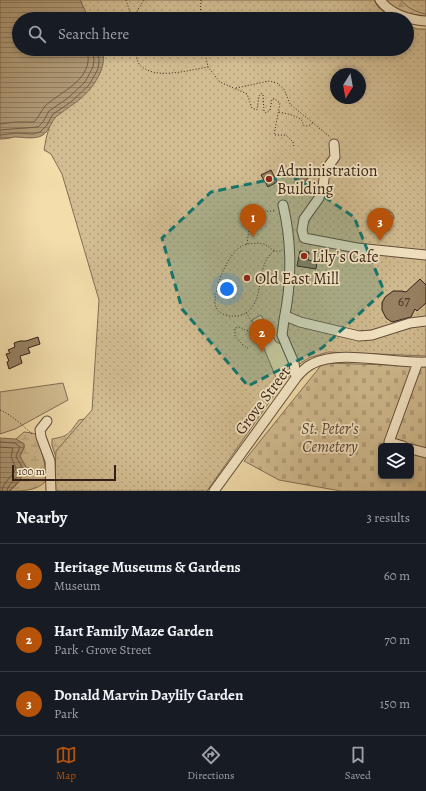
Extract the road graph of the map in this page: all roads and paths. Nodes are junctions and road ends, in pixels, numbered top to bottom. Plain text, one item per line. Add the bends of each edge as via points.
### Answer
1 (126, 0) edge
2 (144, 0) edge
3 (201, 0) edge
4 (380, 0) edge
5 (130, 12) edge
6 (136, 12) edge
7 (200, 12) edge
8 (394, 12) edge
9 (414, 20) edge
10 (426, 21) edge
11 (137, 56) edge
12 (206, 56) edge
13 (208, 67) junction
14 (235, 88) junction
15 (278, 112) junction
16 (314, 123) junction
17 (334, 144) joint
18 (294, 147) dead end
19 (284, 209) joint
20 (247, 245) junction
21 (290, 246) junction
22 (274, 251) junction
23 (426, 255) edge
24 (246, 313) junction
25 (284, 320) junction
26 (426, 321) edge
27 (249, 350) dead end
28 (422, 362) edge
29 (296, 378) junction
30 (0, 410) edge
31 (47, 421) dead end
32 (32, 434) dead end
33 (389, 443) edge
34 (414, 449) edge
35 (426, 453) edge
36 (51, 491) edge
37 (214, 491) edge

1 - 5 path
2 - 6 path
3 - 7 path
4 - 8 street
9 - 10 street
11 - 13 path via 140,65 151,72 172,73
12 - 13 path
13 - 14 path via 220,82
14 - 15 path via 246,94 252,108 257,110 259,96 261,93 264,95 266,113 270,110 272,99 275,99 280,103
14 - 16 path via 269,81 277,82 284,89 290,104
15 - 16 path via 301,119 304,126
15 - 18 path via 274,135 286,136 293,142
16 - 17 path
17 - 23 street via 335,157 325,171 319,198 304,219 304,238 357,248
19 - 20 path via 257,215 251,222
19 - 21 street
20 - 22 path via 265,244
20 - 24 path via 234,252 220,279 215,303 218,310 226,316
21 - 22 path via 285,251
21 - 25 street via 290,286
22 - 24 path via 264,264 254,305
24 - 27 path via 253,324 253,329 250,331 236,328 235,336
25 - 26 street via 288,317 359,336
25 - 29 street via 282,335 294,362
28 - 29 street, Grove Street via 332,358 310,365
28 - 33 street
29 - 37 street, Grove Street
30 - 32 path
31 - 36 street via 40,430 50,461
34 - 35 street

